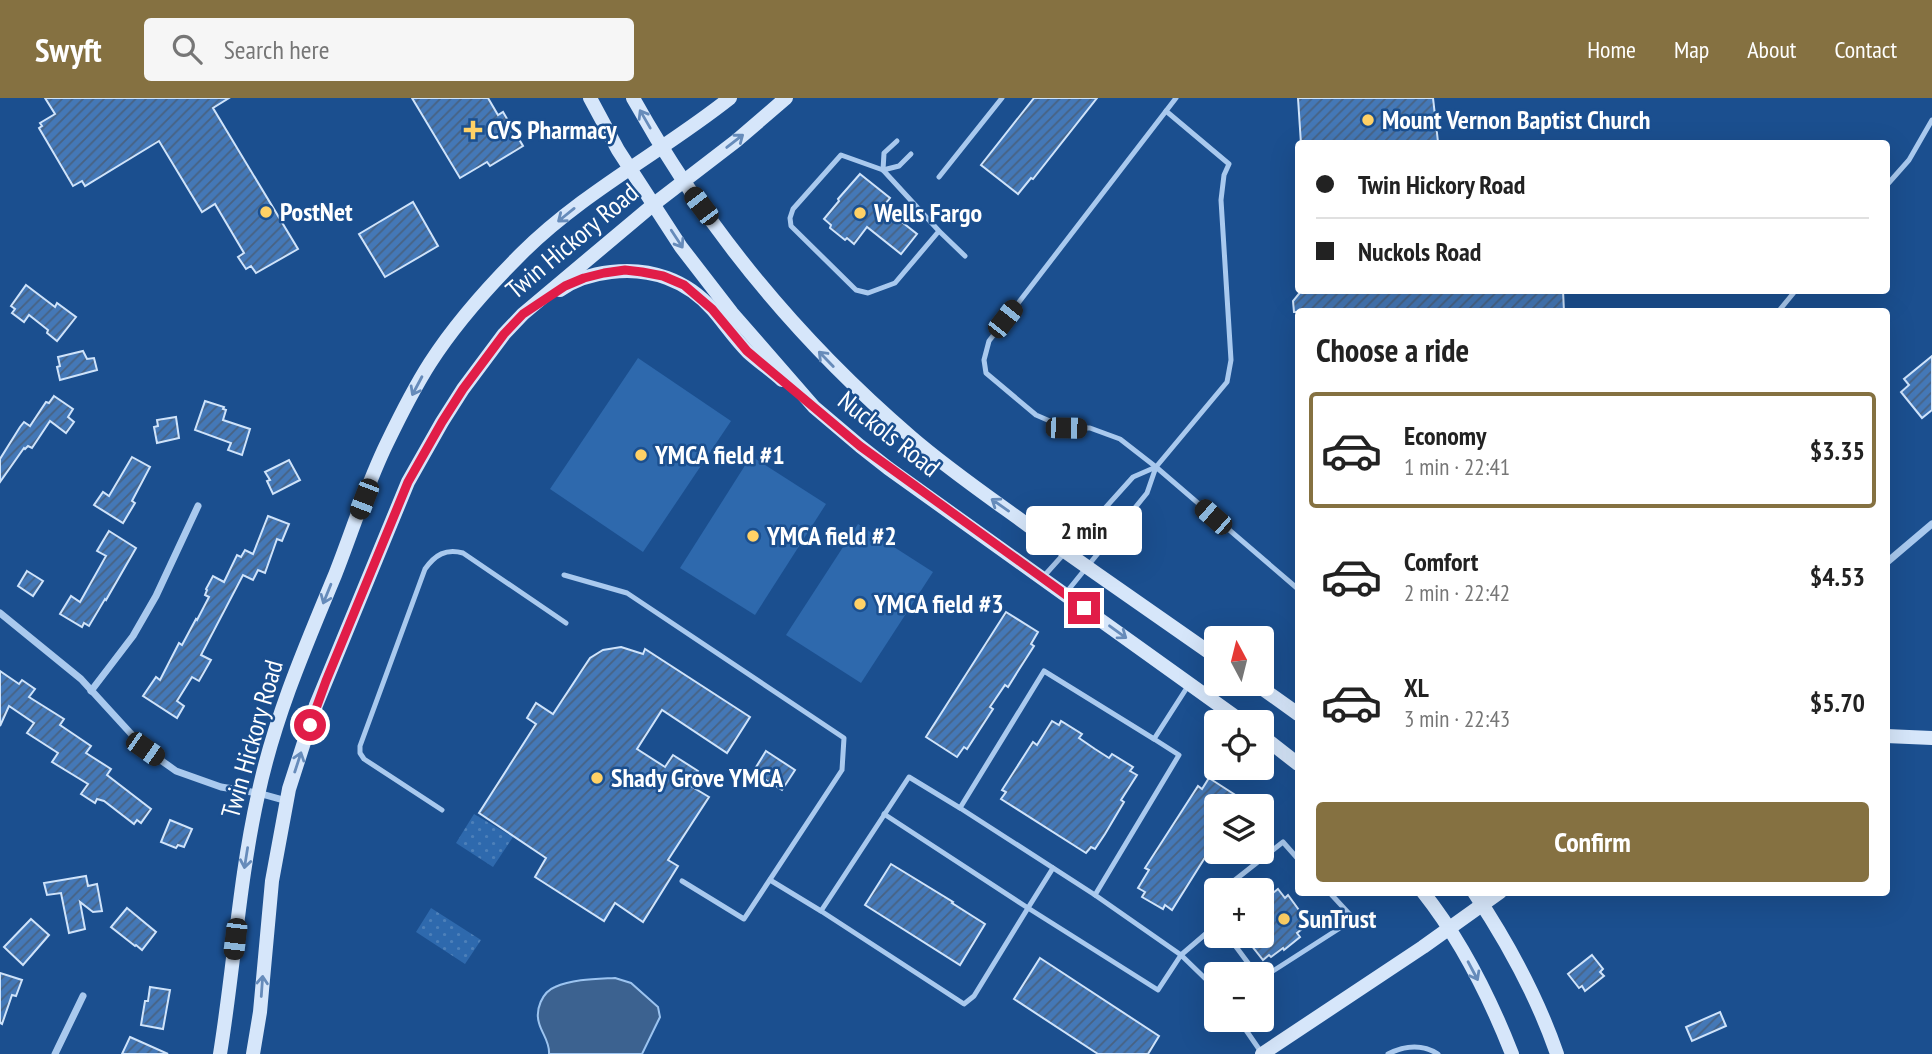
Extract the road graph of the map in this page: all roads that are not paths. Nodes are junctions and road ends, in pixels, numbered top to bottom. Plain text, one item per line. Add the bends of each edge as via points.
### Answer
1 (590, 98) edge
2 (633, 98) edge
3 (730, 98) edge
4 (786, 98) edge
5 (1002, 98) edge
6 (1176, 98) edge
7 (1166, 111) junction
8 (1932, 120) edge
9 (897, 141) dead end
10 (662, 148) junction
11 (911, 154) dead end
12 (629, 169) junction
13 (883, 170) junction
14 (939, 177) dead end
15 (1890, 181) edge
16 (682, 182) junction
17 (654, 204) junction
18 (939, 231) junction
19 (965, 256) dead end
20 (1793, 294) edge
21 (1781, 308) edge
22 (523, 314) junction
23 (814, 407) junction
24 (1156, 467) junction
25 (198, 506) dead end
26 (1932, 524) edge
27 (1066, 551) junction
28 (1890, 560) edge
29 (1086, 567) junction
30 (564, 575) dead end
31 (1042, 578) junction
32 (1295, 586) edge
33 (1065, 594) junction
34 (0, 613) edge
35 (565, 623) dead end
36 (1204, 649) edge
37 (1190, 683) junction
38 (91, 691) junction
39 (1273, 696) edge
40 (1226, 710) edge
41 (1295, 712) edge
42 (1890, 736) edge
43 (1932, 738) edge
44 (1154, 739) junction
45 (1274, 745) edge
46 (1295, 762) edge
47 (258, 793) junction
48 (287, 801) junction
49 (960, 808) junction
50 (442, 810) dead end
51 (884, 814) junction
52 (1295, 856) edge
53 (1053, 868) junction
54 (1237, 878) edge
55 (770, 880) junction
56 (682, 881) dead end
57 (1095, 895) junction
58 (1333, 896) edge
59 (1426, 896) edge
60 (1477, 896) edge
61 (1495, 896) edge
62 (1483, 905) junction
63 (1028, 908) junction
64 (821, 911) junction
65 (1449, 929) junction
66 (1204, 935) edge
67 (1181, 955) junction
68 (1274, 970) edge
69 (1204, 977) edge
70 (83, 996) dead end
71 (1247, 1032) edge
72 (55, 1054) edge
73 (220, 1054) edge
74 (253, 1054) edge
75 (1262, 1054) edge
76 (1388, 1054) edge
77 (1438, 1054) edge
78 (1512, 1054) edge
79 (1557, 1054) edge

1 - 12 main road, Nuckols Road
10 -> 2 main road, Nuckols Road
3 - 10 main road, Twin Hickory Road
16 -> 4 main road, Twin Hickory Road
5 - 14 lane
6 - 7 lane
7 - 24 lane via 1229,164 1220,200 1231,360 1227,382
7 - 24 lane via 989,341 984,360 986,373 1036,415 1066,428 1090,428 1120,439
8 - 15 lane via 1909,160
9 - 13 lane via 884,153
10 - 12 main road, Twin Hickory Road
10 - 16 main road, Nuckols Road
11 - 13 lane via 899,166
12 - 17 main road, Nuckols Road
12 -> 47 main road, Twin Hickory Road via 521,254 428,365 364,499 284,703
13 - 18 lane
13 - 18 lane via 841,155 793,209 791,226 856,290 868,293 895,283
16 - 17 main road, Twin Hickory Road
27 -> 16 main road, Nuckols Road via 969,483 852,384 766,293
17 - 22 main road, Twin Hickory Road
17 -> 23 main road, Nuckols Road via 733,313
18 - 19 lane
20 - 21 lane
22 - 23 main road via 584,278 625,270 663,276 699,297 747,351
48 -> 22 main road, Twin Hickory Road via 316,705 408,482 463,389
23 - 31 main road, Nuckols Road via 879,461
24 - 27 lane via 1133,477
24 - 29 lane via 1147,493
24 - 32 lane
25 - 38 street via 133,636
26 - 28 street
27 - 29 main road, Nuckols Road
27 - 31 lane
29 - 33 lane
29 - 36 main road, Nuckols Road
30 - 55 lane via 627,593 844,738 842,770
31 - 33 main road, Nuckols Road
33 -> 37 main road, Nuckols Road
34 - 38 street
35 - 50 lane via 454,550 438,555 425,569 360,753
37 - 40 main road, Nuckols Road
37 - 44 lane
38 - 47 street via 145,749 176,771 221,787
39 - 41 main road
42 - 43 main road
44 - 49 lane via 1045,671
44 - 57 lane via 1179,755
45 - 46 main road
47 - 48 street
47 -> 73 main road, Twin Hickory Road
74 -> 48 main road, Twin Hickory Road via 272,881
49 - 51 lane via 909,777
49 - 53 lane
51 - 63 lane
51 - 64 lane
52 - 54 lane via 1283,842
53 - 57 lane
53 - 63 lane
55 - 56 lane via 744,919
55 - 64 lane
57 - 67 lane
58 - 68 lane via 1354,919
59 - 65 main road
60 - 62 main road
61 - 62 main road
62 - 65 main road
62 - 79 main road via 1521,969
63 - 64 lane via 974,996 964,1004
63 - 67 lane via 1158,990
65 - 75 main road
65 -> 78 main road
66 - 67 lane
67 - 69 lane
70 - 72 street
71 - 75 lane
76 - 77 lane via 1402,1047

